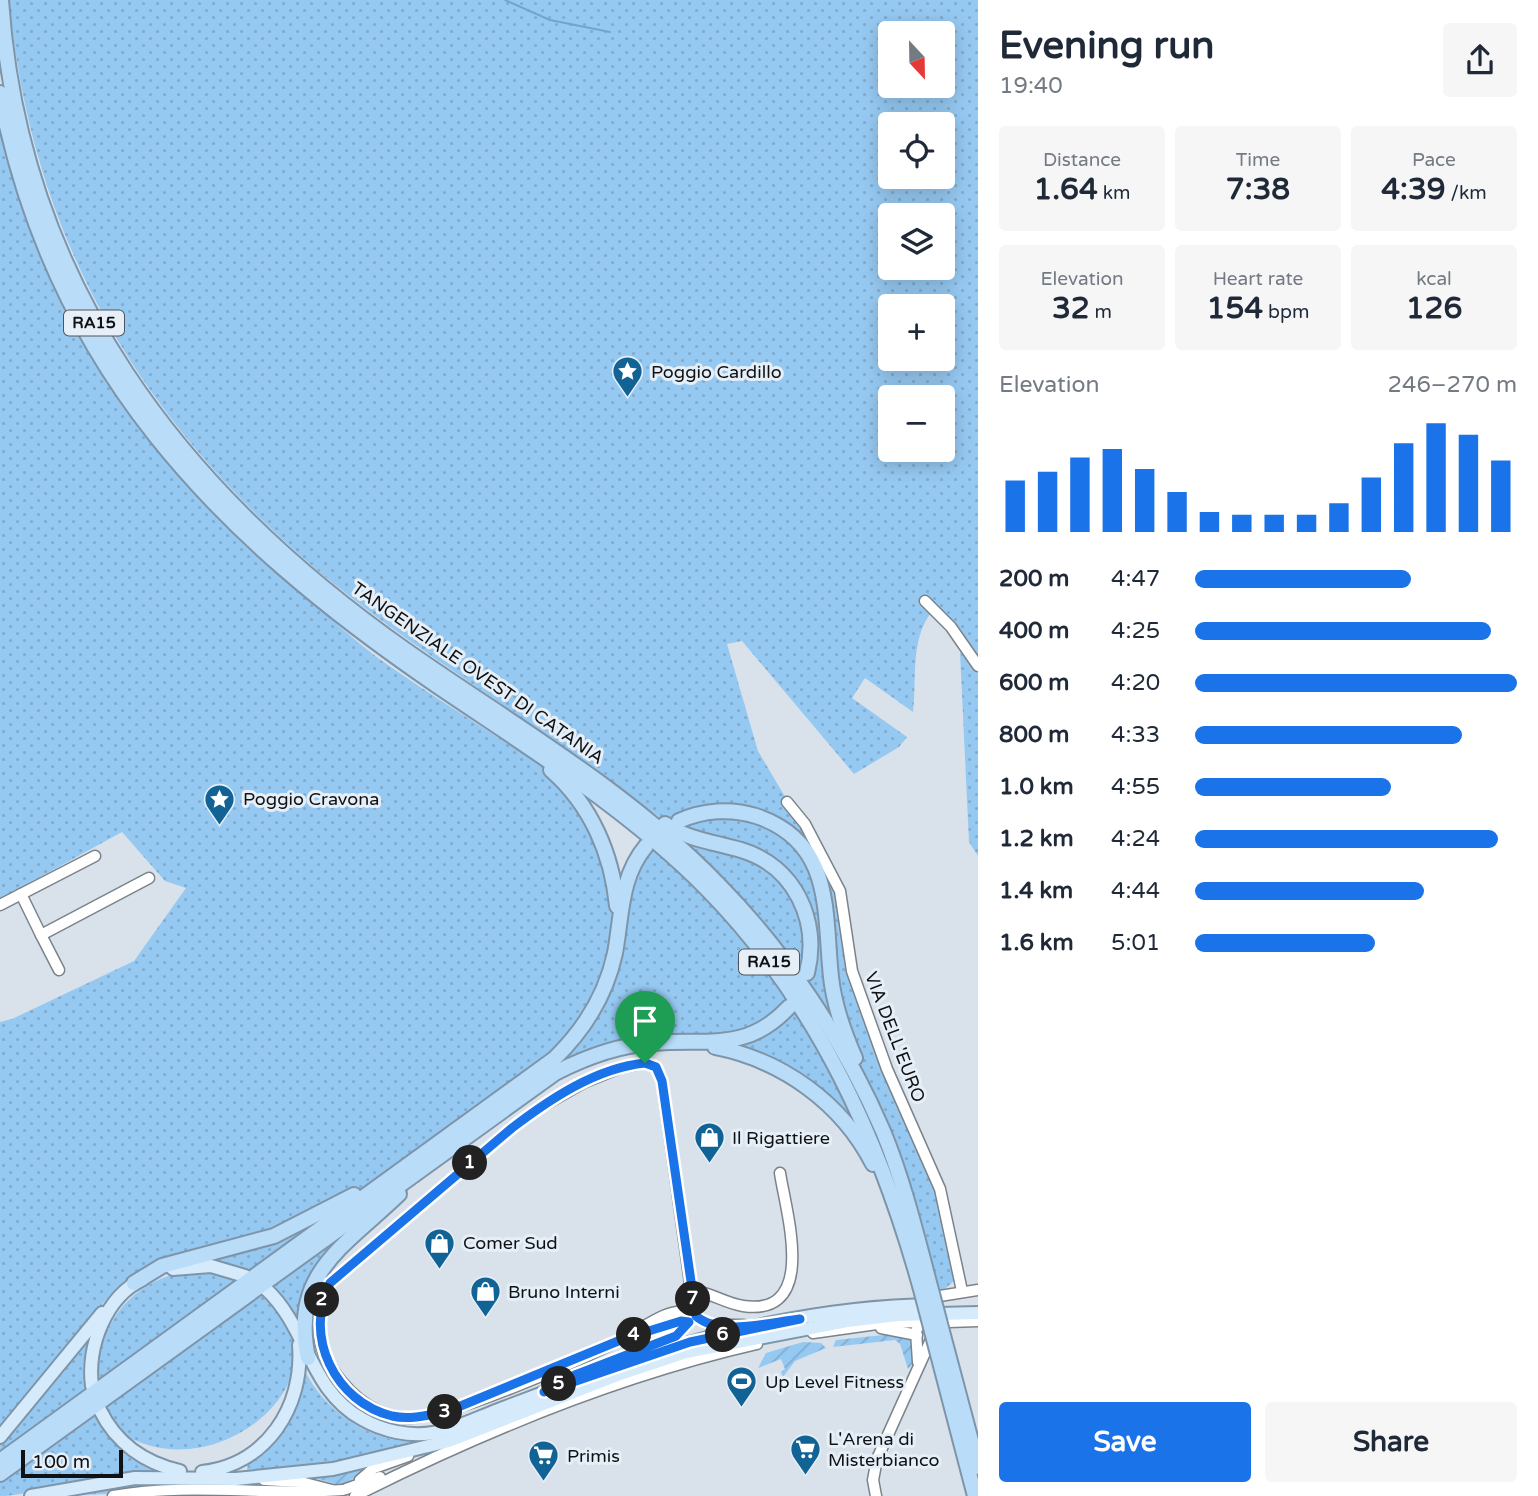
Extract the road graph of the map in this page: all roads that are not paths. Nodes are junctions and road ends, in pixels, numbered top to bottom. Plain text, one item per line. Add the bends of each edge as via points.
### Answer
1 (1, 0) edge
2 (0, 93) edge
3 (925, 601) dead end
4 (978, 666) edge
5 (501, 721) junction
6 (787, 802) dead end
7 (678, 821) dead end
8 (646, 846) dead end
9 (95, 856) dead end
10 (149, 878) dead end
11 (21, 894) junction
12 (0, 905) edge
13 (619, 930) junction
14 (41, 934) junction
15 (59, 970) dead end
16 (807, 973) dead end
17 (789, 1007) dead end
18 (690, 1042) junction
19 (493, 1117) junction
20 (473, 1119) junction
21 (883, 1131) junction
22 (780, 1173) dead end
23 (245, 1276) dead end
24 (134, 1283) junction
25 (266, 1289) dead end
26 (978, 1290) edge
27 (691, 1291) junction
28 (927, 1291) junction
29 (962, 1291) junction
30 (120, 1296) junction
31 (908, 1305) junction
32 (978, 1305) edge
33 (978, 1313) edge
34 (691, 1316) junction
35 (800, 1319) junction
36 (978, 1321) edge
37 (925, 1322) junction
38 (978, 1327) edge
39 (821, 1332) junction
40 (933, 1334) junction
41 (298, 1335) junction
42 (917, 1336) junction
43 (308, 1358) junction
44 (917, 1369) junction
45 (92, 1386) dead end
46 (544, 1392) junction
47 (100, 1410) dead end
48 (0, 1437) edge
49 (424, 1455) junction
50 (0, 1461) edge
51 (978, 1467) edge
52 (196, 1472) junction
53 (0, 1474) edge
54 (172, 1476) junction
55 (229, 1478) junction
56 (301, 1482) junction
57 (349, 1491) edge
58 (301, 1495) edge
59 (31, 1496) edge
60 (113, 1496) edge
61 (876, 1496) edge
62 (975, 1496) edge

1 - 5 highway, TANGENZIALE OVEST DI CATANIA / RA15 via 18,122 42,207 83,303 145,404 216,490 289,559
2 - 5 highway, TANGENZIALE OVEST DI CATANIA / RA15 via 21,179 53,268 93,346 154,436 208,498 282,569 359,630
3 - 4 street via 951,627
5 - 13 highway via 514,744 554,774 585,809 611,871
5 - 16 highway via 564,751 676,831 750,853 778,871 794,888 807,914 811,949
5 - 21 highway, TANGENZIALE OVEST DI CATANIA / RA15 via 627,802 737,904 778,952 820,1013
5 - 28 highway, TANGENZIALE OVEST DI CATANIA / RA15 via 656,841 709,891 768,960 850,1092 886,1175
6 - 29 street, VIA DELL'EURO via 805,824 840,891 852,971 887,1069 940,1189
7 - 21 highway via 718,811 754,816 789,833 812,860 825,894 836,1005 876,1102
8 - 13 highway via 626,877
9 - 11 street
10 - 14 street
11 - 12 street
11 - 14 street
13 - 20 highway via 604,990 583,1027 554,1059
14 - 15 street
17 - 18 highway via 747,1037
18 - 19 highway via 632,1045 576,1062
18 - 28 highway via 774,1066 836,1112 877,1171
19 - 43 highway via 407,1187 325,1265 303,1311
19 - 53 highway
20 - 24 highway via 300,1225 162,1266
20 - 50 highway
21 - 28 highway, TANGENZIALE OVEST DI CATANIA / RA15 via 909,1208
22 - 27 street via 794,1268 786,1290 768,1303 743,1306
23 - 24 main road via 195,1265
24 - 30 main road
25 - 41 main road via 281,1304
26 - 29 street
27 - 34 street
27 - 34 street via 662,1081 656,1067 645,1063 583,1083 512,1128 330,1283 320,1310 319,1332 324,1354 349,1393 381,1411 407,1418 446,1412 623,1339 670,1314
28 - 51 highway, RA15, bridge
28 - 62 highway, RA15, bridge
29 - 31 street
30 - 45 main road via 96,1339
30 - 48 main road
31 - 32 main road
31 - 35 main road
33 - 49 main road via 847,1321 686,1352 620,1374
34 - 35 street via 720,1326
34 - 46 street via 676,1336 575,1375
35 - 46 main road via 690,1342
36 - 37 street
37 - 39 street
37 - 40 street via 933,1327
37 - 42 street via 917,1326
38 - 40 street via 952,1327
39 - 42 street via 878,1327
39 - 49 street via 642,1375
40 - 42 street via 925,1340
40 - 44 street
41 - 43 main road
41 - 52 main road via 298,1382 282,1423 250,1454 225,1467
42 - 44 street
43 - 46 main road via 342,1407 394,1432 424,1434 448,1429
44 - 61 street via 877,1459
47 - 52 main road via 113,1432 132,1450 164,1467
49 - 55 main road
49 - 57 street
49 - 57 street via 374,1468
52 - 54 main road
52 - 55 main road
54 - 55 main road
54 - 59 main road via 93,1483
55 - 56 street
56 - 57 street
56 - 58 street via 305,1491
57 - 58 street
58 - 60 street via 158,1492

